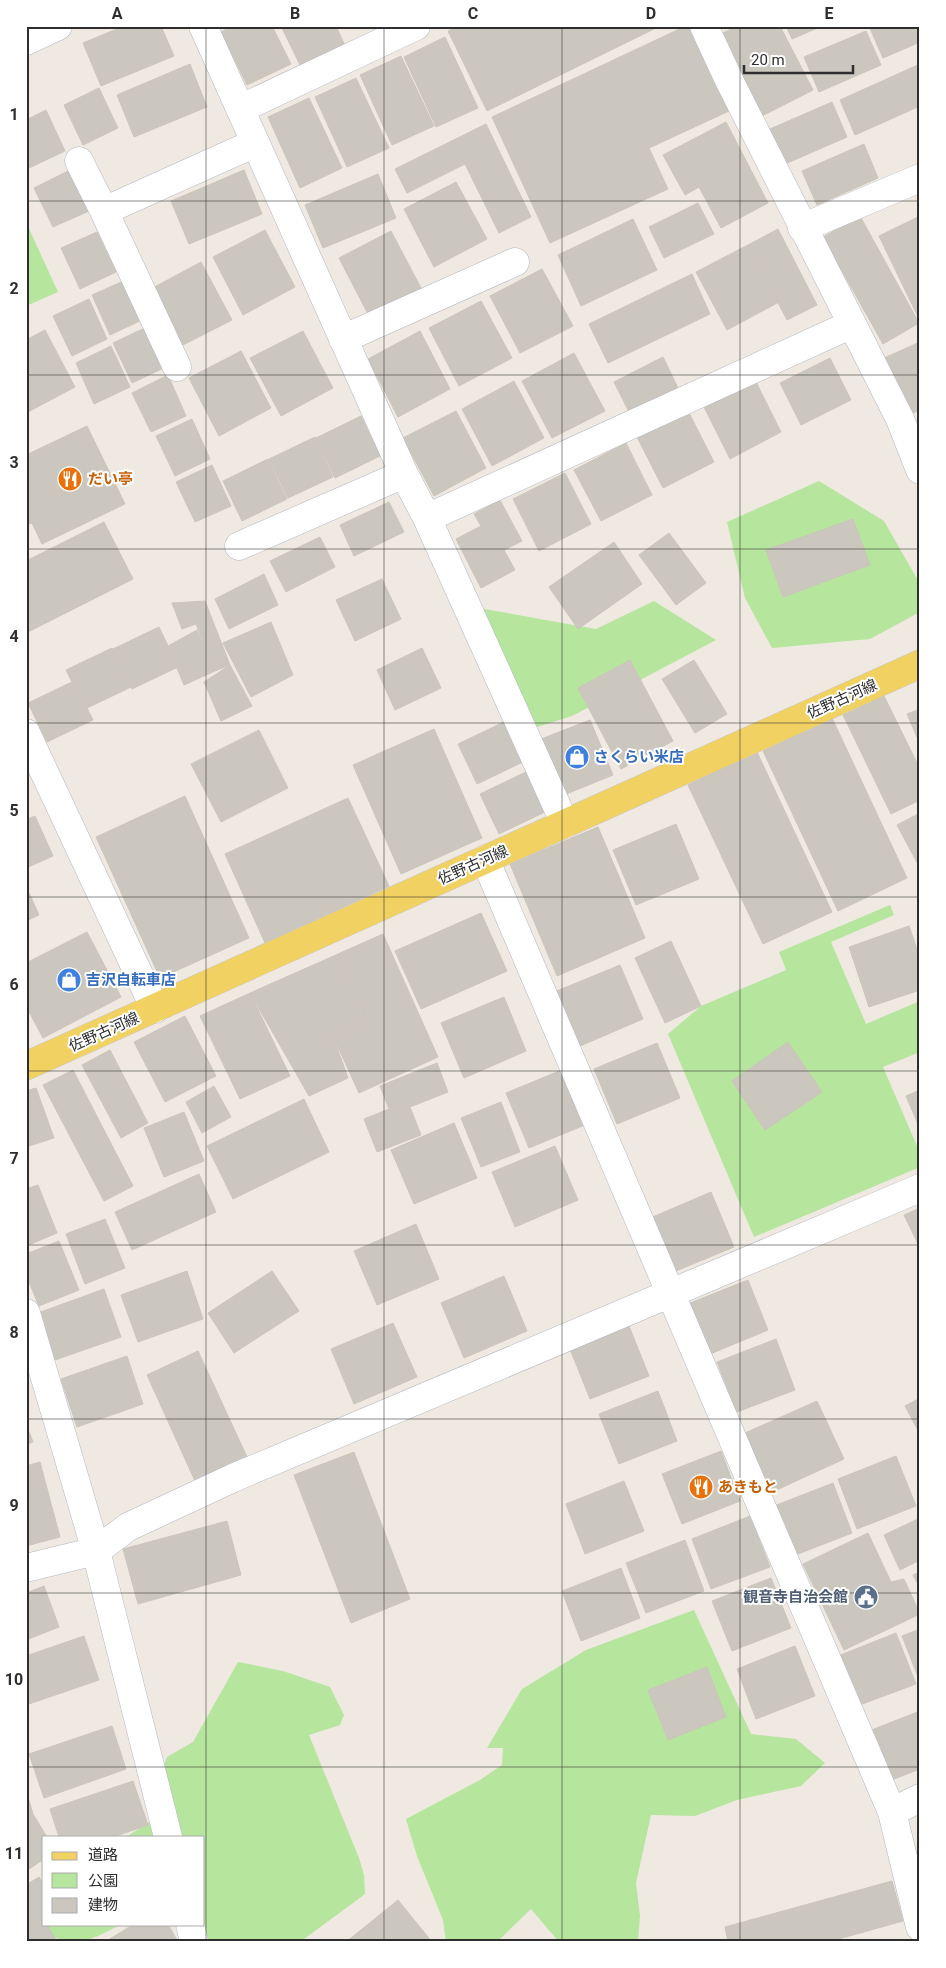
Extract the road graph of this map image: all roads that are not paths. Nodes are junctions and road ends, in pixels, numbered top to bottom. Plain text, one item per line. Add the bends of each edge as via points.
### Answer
1 (58, 26) edge
2 (203, 26) edge
3 (416, 26) edge
4 (704, 26) edge
5 (26, 41) edge
6 (240, 109) junction
7 (255, 143) junction
8 (79, 161) dead end
9 (920, 178) edge
10 (104, 211) junction
11 (802, 228) junction
12 (515, 262) dead end
13 (852, 324) junction
14 (343, 339) junction
15 (177, 367) dead end
16 (920, 470) edge
17 (404, 474) junction
18 (427, 518) junction
19 (239, 546) dead end
20 (920, 664) edge
21 (26, 733) edge
22 (565, 824) junction
23 (485, 859) junction
24 (154, 1009) junction
25 (26, 1066) edge
26 (920, 1188) edge
27 (670, 1294) junction
28 (26, 1312) edge
29 (96, 1551) junction
30 (26, 1568) edge
31 (920, 1798) edge
32 (892, 1812) junction
33 (168, 1836) edge
34 (190, 1926) edge
35 (920, 1926) edge
36 (194, 1942) edge

1 - 5 street
2 - 6 street
3 - 6 street
4 - 11 street
6 - 7 street
7 - 10 street
7 - 14 street
8 - 10 street
9 - 11 street
10 - 15 street
11 - 13 street
12 - 14 street
13 - 16 street via 900,419
13 - 18 street
14 - 17 street
17 - 18 street
17 - 19 street
18 - 22 street
20 - 22 main road, 佐野古河線
21 - 24 street
22 - 23 main road, 佐野古河線
23 - 24 main road, 佐野古河線
23 - 27 street
24 - 25 main road, 佐野古河線
26 - 27 street
27 - 29 street via 233,1478 128,1527
27 - 32 street
28 - 29 street
29 - 30 street
29 - 33 street
31 - 32 street
32 - 35 street
34 - 36 street

